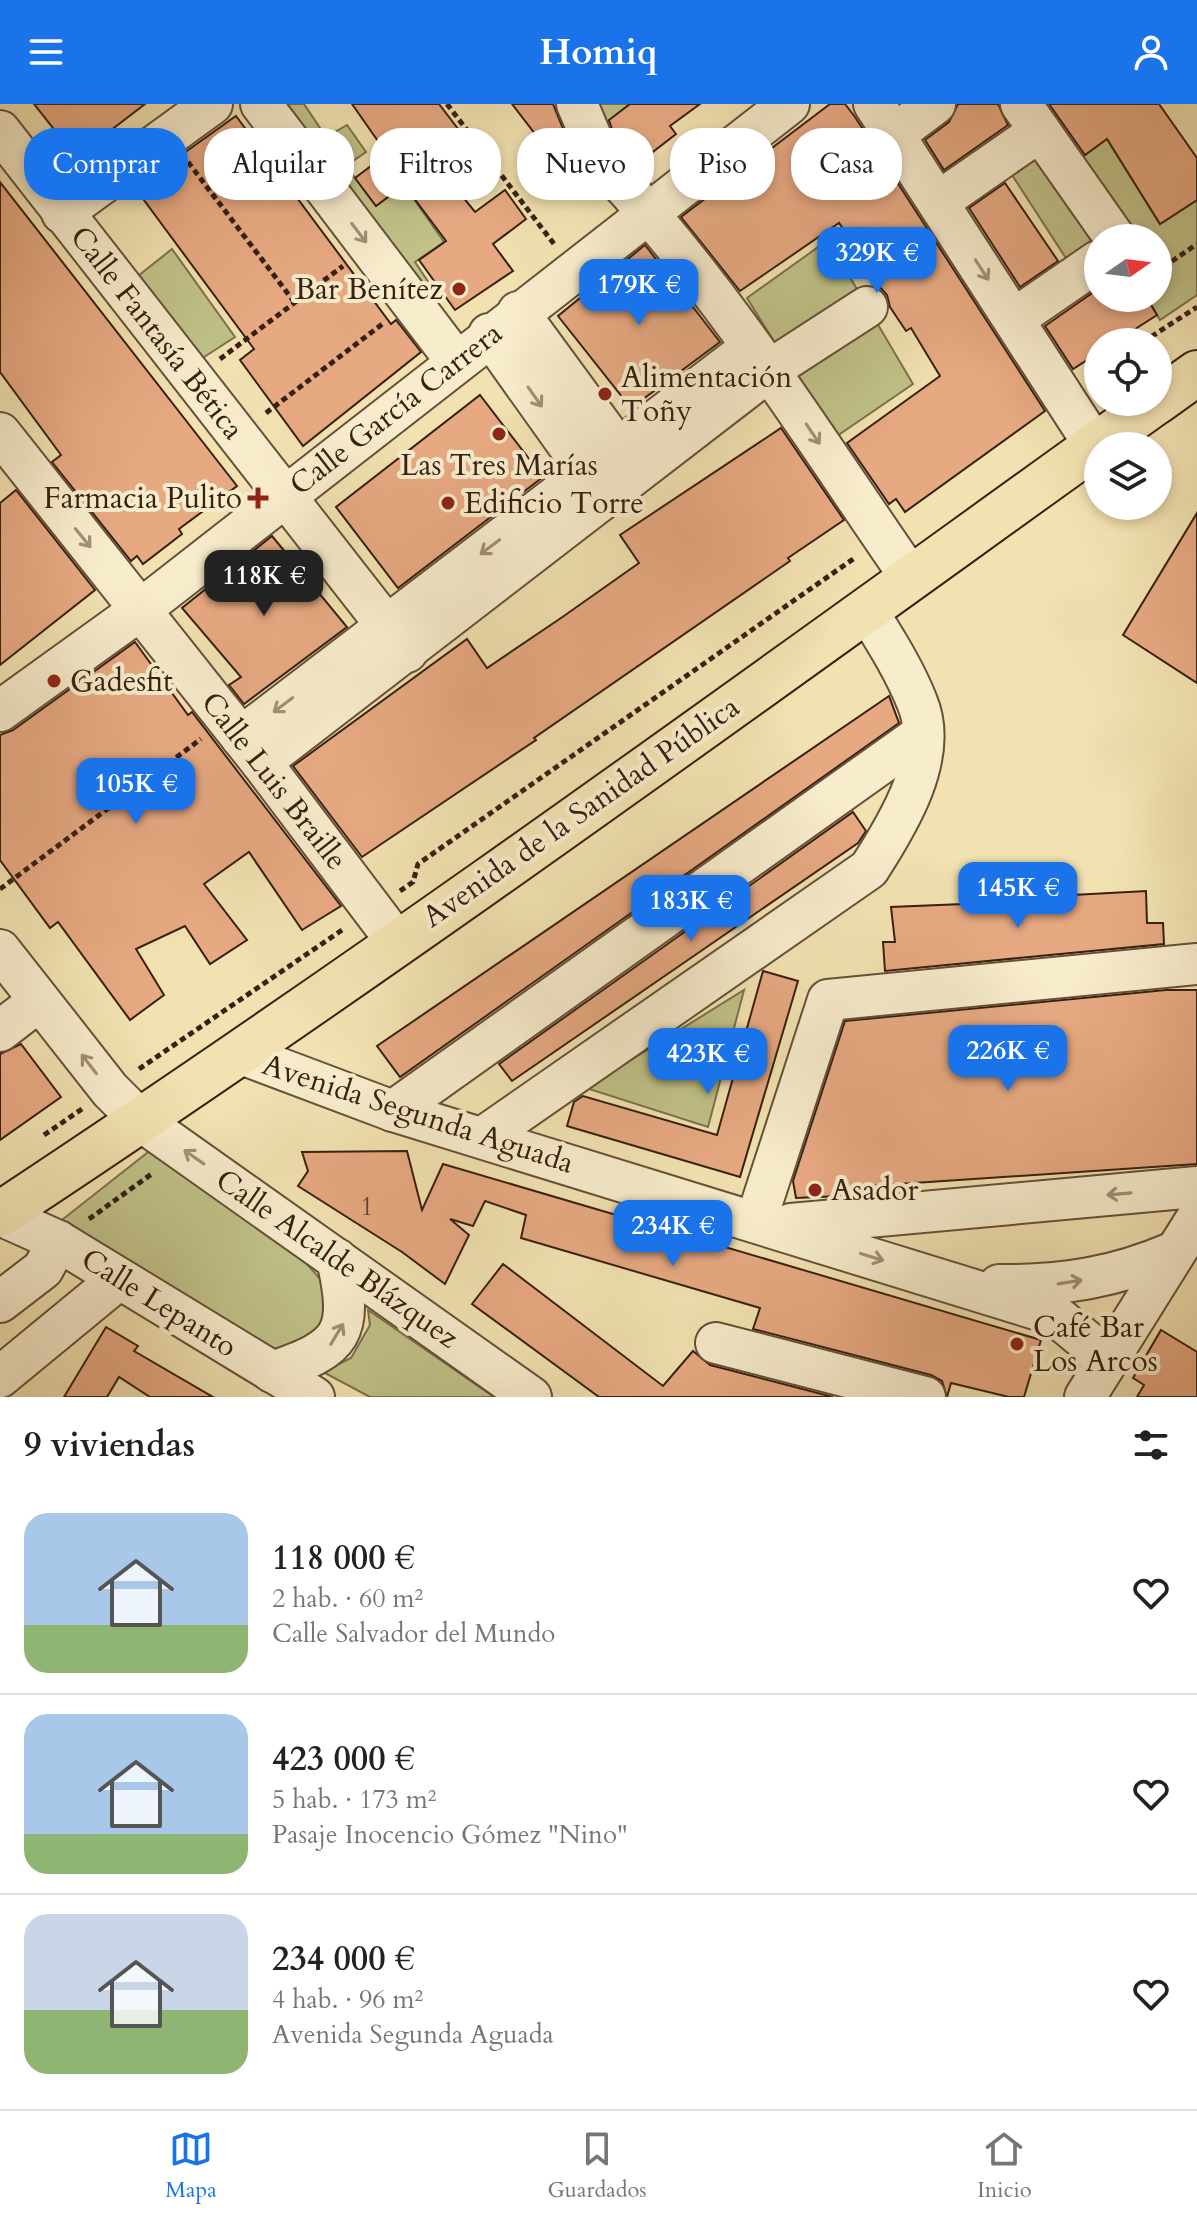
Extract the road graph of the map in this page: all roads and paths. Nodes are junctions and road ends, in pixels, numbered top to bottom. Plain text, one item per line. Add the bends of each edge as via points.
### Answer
1 (212, 104) edge
2 (261, 104) edge
3 (447, 104) edge
4 (577, 104) edge
5 (935, 104) edge
6 (783, 106) edge
7 (1030, 118) edge
8 (884, 119) edge
9 (179, 128) edge
10 (0, 131) edge
11 (188, 162) edge
12 (80, 200) edge
13 (938, 202) junction
14 (62, 213) junction
15 (649, 213) junction
16 (1105, 224) edge
17 (1197, 244) edge
18 (369, 246) junction
19 (1172, 261) edge
20 (574, 270) junction
21 (1084, 271) edge
22 (411, 302) junction
23 (295, 303) junction
24 (867, 307) dead end
25 (1197, 307) edge
26 (1014, 319) junction
27 (504, 323) junction
28 (1165, 328) edge
29 (769, 359) junction
30 (456, 361) junction
31 (1197, 373) edge
32 (194, 379) junction
33 (1172, 390) edge
34 (1136, 416) edge
35 (1086, 432) edge
36 (1114, 432) edge
37 (0, 433) edge
38 (238, 434) junction
39 (1084, 454) edge
40 (611, 472) junction
41 (296, 487) junction
42 (883, 538) junction
43 (911, 578) junction
44 (866, 609) junction
45 (140, 610) junction
46 (407, 631) junction
47 (0, 711) edge
48 (921, 735) junction
49 (243, 740) junction
50 (0, 889) edge
51 (385, 926) junction
52 (0, 950) edge
53 (1197, 964) edge
54 (39, 1001) junction
55 (0, 1031) edge
56 (239, 1053) junction
57 (110, 1090) junction
58 (393, 1111) junction
59 (141, 1121) junction
60 (482, 1138) junction
61 (37, 1140) dead end
62 (185, 1150) junction
63 (1197, 1187) edge
64 (0, 1214) edge
65 (1197, 1218) edge
66 (764, 1224) junction
67 (58, 1241) junction
68 (1174, 1252) junction
69 (337, 1259) junction
70 (119, 1279) junction
71 (965, 1285) junction
72 (0, 1302) edge
73 (716, 1343) dead end
74 (272, 1372) junction
75 (0, 1377) edge
76 (1094, 1382) edge
77 (314, 1397) edge
78 (531, 1397) edge
79 (925, 1397) edge

1 - 9 street
2 -> 18 street
3 - 20 path
4 - 15 street via 606,164
5 - 8 street
6 - 15 street, Calle García Carrera
7 - 13 street
7 - 16 street
8 - 13 street
10 - 14 street, Calle Fantasía Bética
11 - 23 path
12 - 14 street
13 -> 26 street
14 - 32 street, Calle Fantasía Bética
15 - 20 street, Calle García Carrera
15 - 29 street
17 - 19 path
18 - 22 street
18 - 23 path
20 - 27 street, Calle García Carrera
21 - 26 street
22 - 30 street
22 - 38 path
23 - 32 path
24 - 29 street
25 - 28 path
26 - 35 street
27 - 30 street, Calle García Carrera
27 - 40 street
29 - 40 street
29 -> 42 street
30 - 41 street, Calle García Carrera
31 - 33 main road, Avenida de la Sanidad Pública
32 - 38 street, Calle Fantasía Bética
34 - 36 main road, Avenida de la Sanidad Pública
37 -> 45 street, Calle Luis Braille
38 - 41 street, Calle Fantasía Bética
39 - 43 main road, Avenida de la Sanidad Pública
40 - 46 street
41 - 45 street, Calle García Carrera
41 - 46 street, Calle Fantasía Bética
42 - 43 street
42 - 51 path via 418,864 413,882
43 - 44 main road, Avenida de la Sanidad Pública
44 - 48 street via 919,704
44 - 51 main road, Avenida de la Sanidad Pública
45 - 47 street, Calle García Carrera
45 - 49 street, Calle Luis Braille
46 - 49 street
48 - 58 street
48 - 60 street via 923,756 899,823 869,869
49 - 50 path
49 - 51 street, Calle Luis Braille
51 - 56 main road, Avenida de la Sanidad Pública
51 - 57 path
52 - 54 street, Calle Alcalde Blázquez
53 - 66 street via 828,1000
54 - 55 street
57 -> 54 street, Calle Alcalde Blázquez
56 - 58 street, Avenida Segunda Aguada
56 - 59 main road, Avenida de la Sanidad Pública
57 - 59 street, Calle Alcalde Blázquez
57 - 61 path
58 - 60 street, Avenida Segunda Aguada
59 - 62 street, Calle Alcalde Blázquez
59 - 64 main road, Avenida de la Sanidad Pública
60 - 66 street, Avenida Segunda Aguada
62 - 67 path
69 -> 62 street, Calle Alcalde Blázquez
63 -> 66 street
64 - 67 street, Calle Lepanto
65 - 68 street
66 -> 71 street, Avenida Segunda Aguada
67 - 70 street, Calle Lepanto
67 - 72 street via 43,1269
71 -> 68 street, Avenida Segunda Aguada via 1044,1286 1129,1272
68 - 76 street
74 -> 69 street via 332,1345 344,1323 345,1295
69 - 78 street, Calle Alcalde Blázquez
70 - 74 street, Calle Lepanto
70 - 75 street
71 - 76 street, Avenida Segunda Aguada via 1055,1315 1090,1344
73 - 79 street
74 - 77 street, Calle Lepanto

